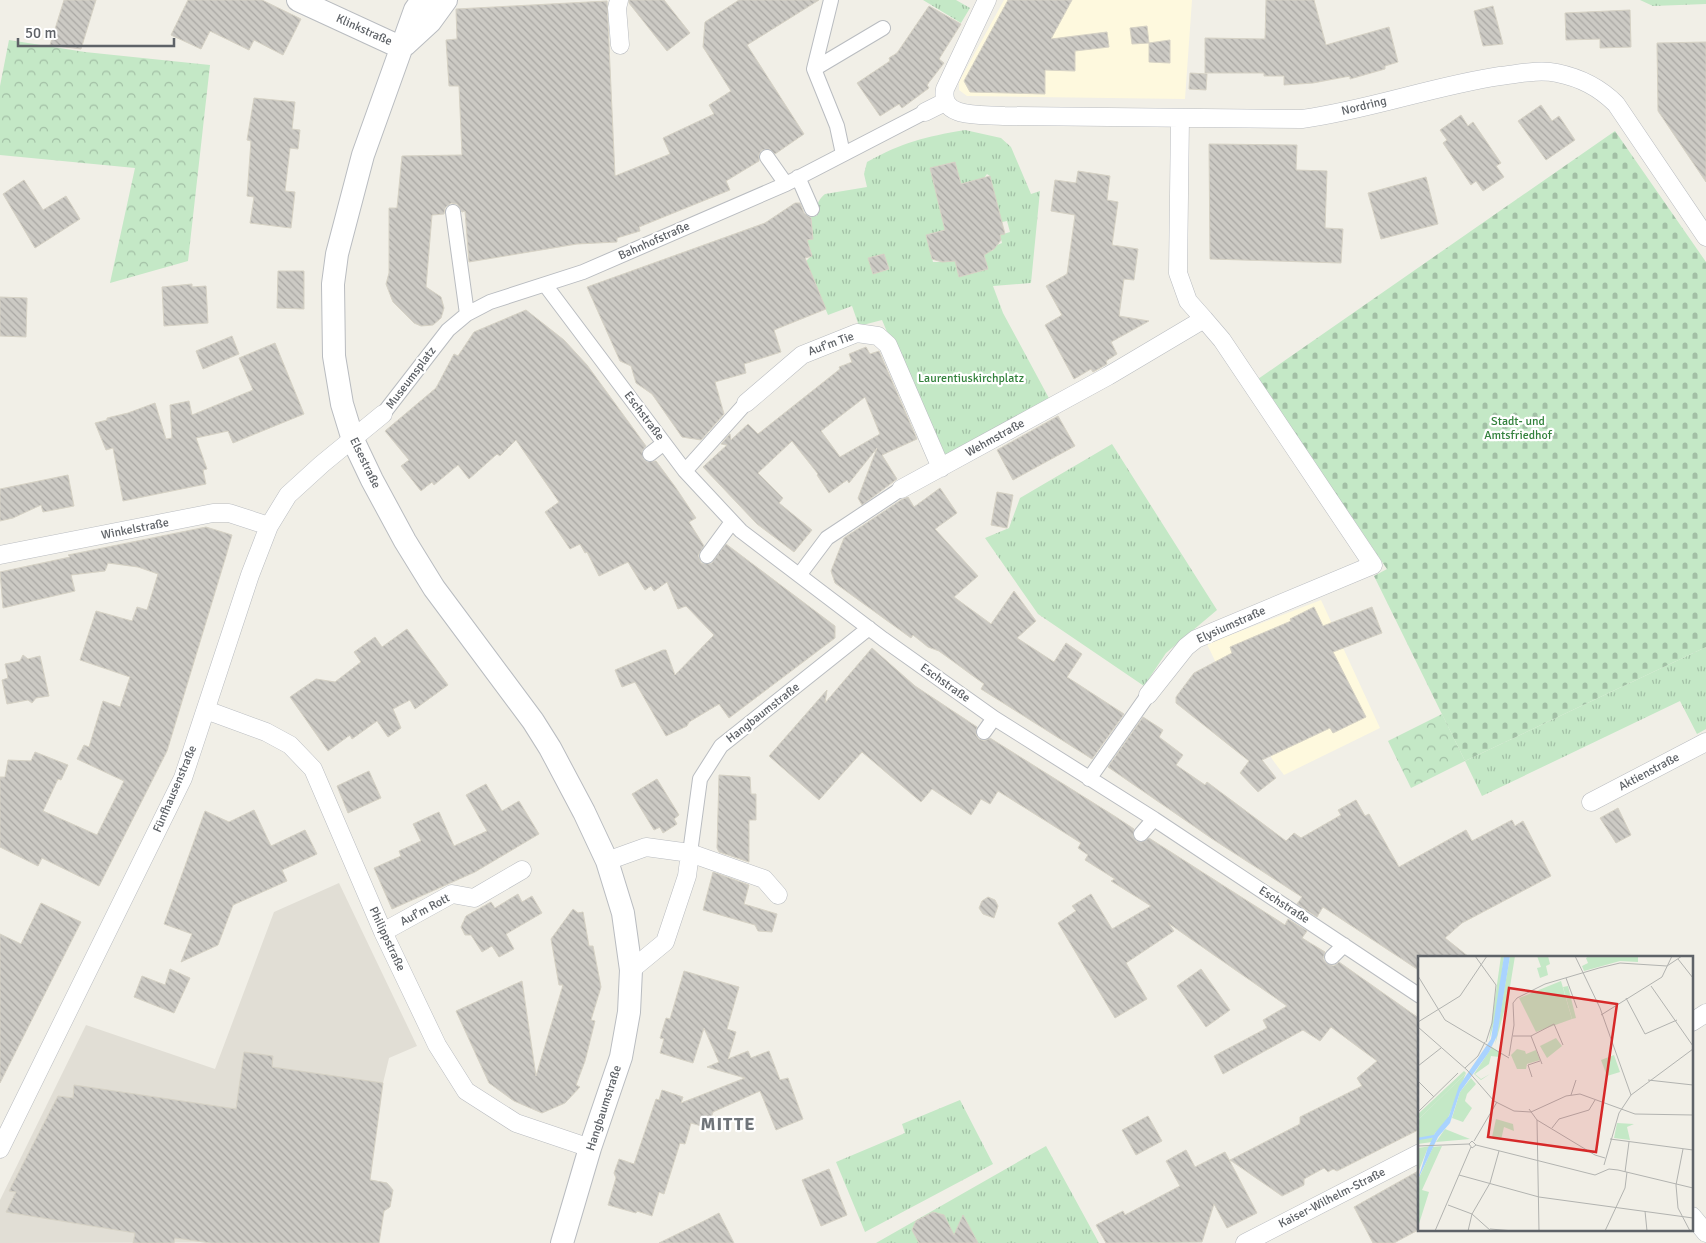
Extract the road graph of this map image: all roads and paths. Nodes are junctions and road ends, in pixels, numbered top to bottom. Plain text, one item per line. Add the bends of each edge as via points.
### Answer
1 (298, 0) edge
2 (422, 0) edge
3 (446, 0) edge
4 (619, 0) edge
5 (831, 0) edge
6 (987, 0) edge
7 (883, 28) dead end
8 (620, 45) dead end
9 (402, 48) junction
10 (814, 69) junction
11 (945, 102) junction
12 (925, 112) joint
13 (1180, 118) junction
14 (843, 154) junction
15 (767, 157) dead end
16 (792, 181) junction
17 (812, 209) dead end
18 (453, 212) dead end
19 (1706, 236) edge
20 (546, 286) junction
21 (520, 294) joint
22 (466, 314) junction
23 (1204, 318) junction
24 (746, 403) joint
25 (383, 414) joint
26 (353, 440) junction
27 (664, 443) junction
28 (650, 454) dead end
29 (940, 468) junction
30 (685, 472) junction
31 (901, 489) joint
32 (732, 522) junction
33 (269, 526) junction
34 (0, 555) edge
35 (707, 556) dead end
36 (800, 574) junction
37 (870, 628) junction
38 (1148, 695) joint
39 (206, 710) junction
40 (994, 718) junction
41 (984, 732) dead end
42 (1706, 742) edge
43 (1089, 778) junction
44 (1591, 802) dead end
45 (1154, 819) junction
46 (593, 829) joint
47 (1141, 834) dead end
48 (690, 853) junction
49 (607, 861) junction
50 (522, 870) dead end
51 (778, 895) dead end
52 (382, 932) junction
53 (1344, 945) junction
54 (1332, 957) dead end
55 (631, 970) junction
56 (1418, 995) edge
57 (1706, 1013) edge
58 (1694, 1021) edge
59 (590, 1148) junction
60 (0, 1149) edge
61 (1418, 1154) edge
62 (1694, 1218) edge
63 (1706, 1233) edge
64 (562, 1243) edge
65 (1245, 1243) edge

1 - 9 street, Klinkstraße
2 - 9 street, Elsestraße via 415,10
3 - 9 street, Elsestraße via 430,22
4 - 8 street
5 - 10 street
6 - 11 street via 945,89
7 - 10 street
9 - 26 street, Elsestraße via 363,154 337,254 333,284 334,356 342,404
10 - 14 street via 837,126
11 - 12 street, Bahnhofstraße
11 - 13 street, Nordring via 956,112 1014,116
12 - 14 street, Bahnhofstraße
13 - 19 street, Nordring via 1302,119 1473,80 1555,72 1581,79 1602,90 1616,104
13 - 23 street via 1178,273 1188,301
14 - 16 street, Bahnhofstraße
15 - 16 street
16 - 17 street
16 - 20 street, Bahnhofstraße
18 - 22 street
20 - 21 street, Bahnhofstraße
20 - 27 street, Eschstraße
21 - 22 street, Museumsplatz via 490,302
22 - 25 street, Museumsplatz via 448,330
23 - 29 street, Wehmstraße via 1108,376
23 - 38 street, Elysiumstraße via 1373,566 1196,639
24 - 29 street, Auf'm Tie via 802,355 857,334 878,336 888,345
24 - 30 street, Auf'm Tie
25 - 26 street, Museumsplatz
26 - 33 street, Fünfhausenstraße via 288,495
26 - 46 street, Elsestraße via 405,541 460,625 533,721
27 - 28 street
27 - 30 street, Eschstraße
29 - 31 street, Wehmstraße
30 - 32 street, Eschstraße
31 - 36 street, Wehmstraße via 826,538
32 - 35 street
32 - 36 street, Eschstraße
33 - 34 street, Winkelstraße via 229,513 213,513
33 - 39 street, Fünfhausenstraße
36 - 37 street, Eschstraße
37 - 40 street, Eschstraße
37 - 48 street, Hangbaumstraße via 721,746 700,779
38 - 43 street, Elysiumstraße
39 - 52 street, Philippstraße via 266,732 290,745 314,769
39 - 60 street, Fünfhausenstraße via 188,764 164,819
40 - 41 street
40 - 43 street, Eschstraße
42 - 44 street, Aktienstraße
43 - 45 street, Eschstraße
45 - 47 street
45 - 53 street, Eschstraße
46 - 49 street, Hangbaumstraße
48 - 49 street via 646,847
48 - 51 street via 764,879
48 - 55 street, Hangbaumstraße via 687,876 665,942
49 - 55 street, Hangbaumstraße via 623,913
50 - 52 street, Auf'm Rott via 474,898 452,894
52 - 59 street, Philippstraße via 437,1044 466,1091 516,1122
53 - 54 street
53 - 56 street, Eschstraße
55 - 59 street, Hangbaumstraße via 629,1012 621,1057
57 - 58 street
59 - 64 street, Hangbaumstraße
61 - 65 street, Kaiser-Wilhelm-Straße
62 - 63 street

